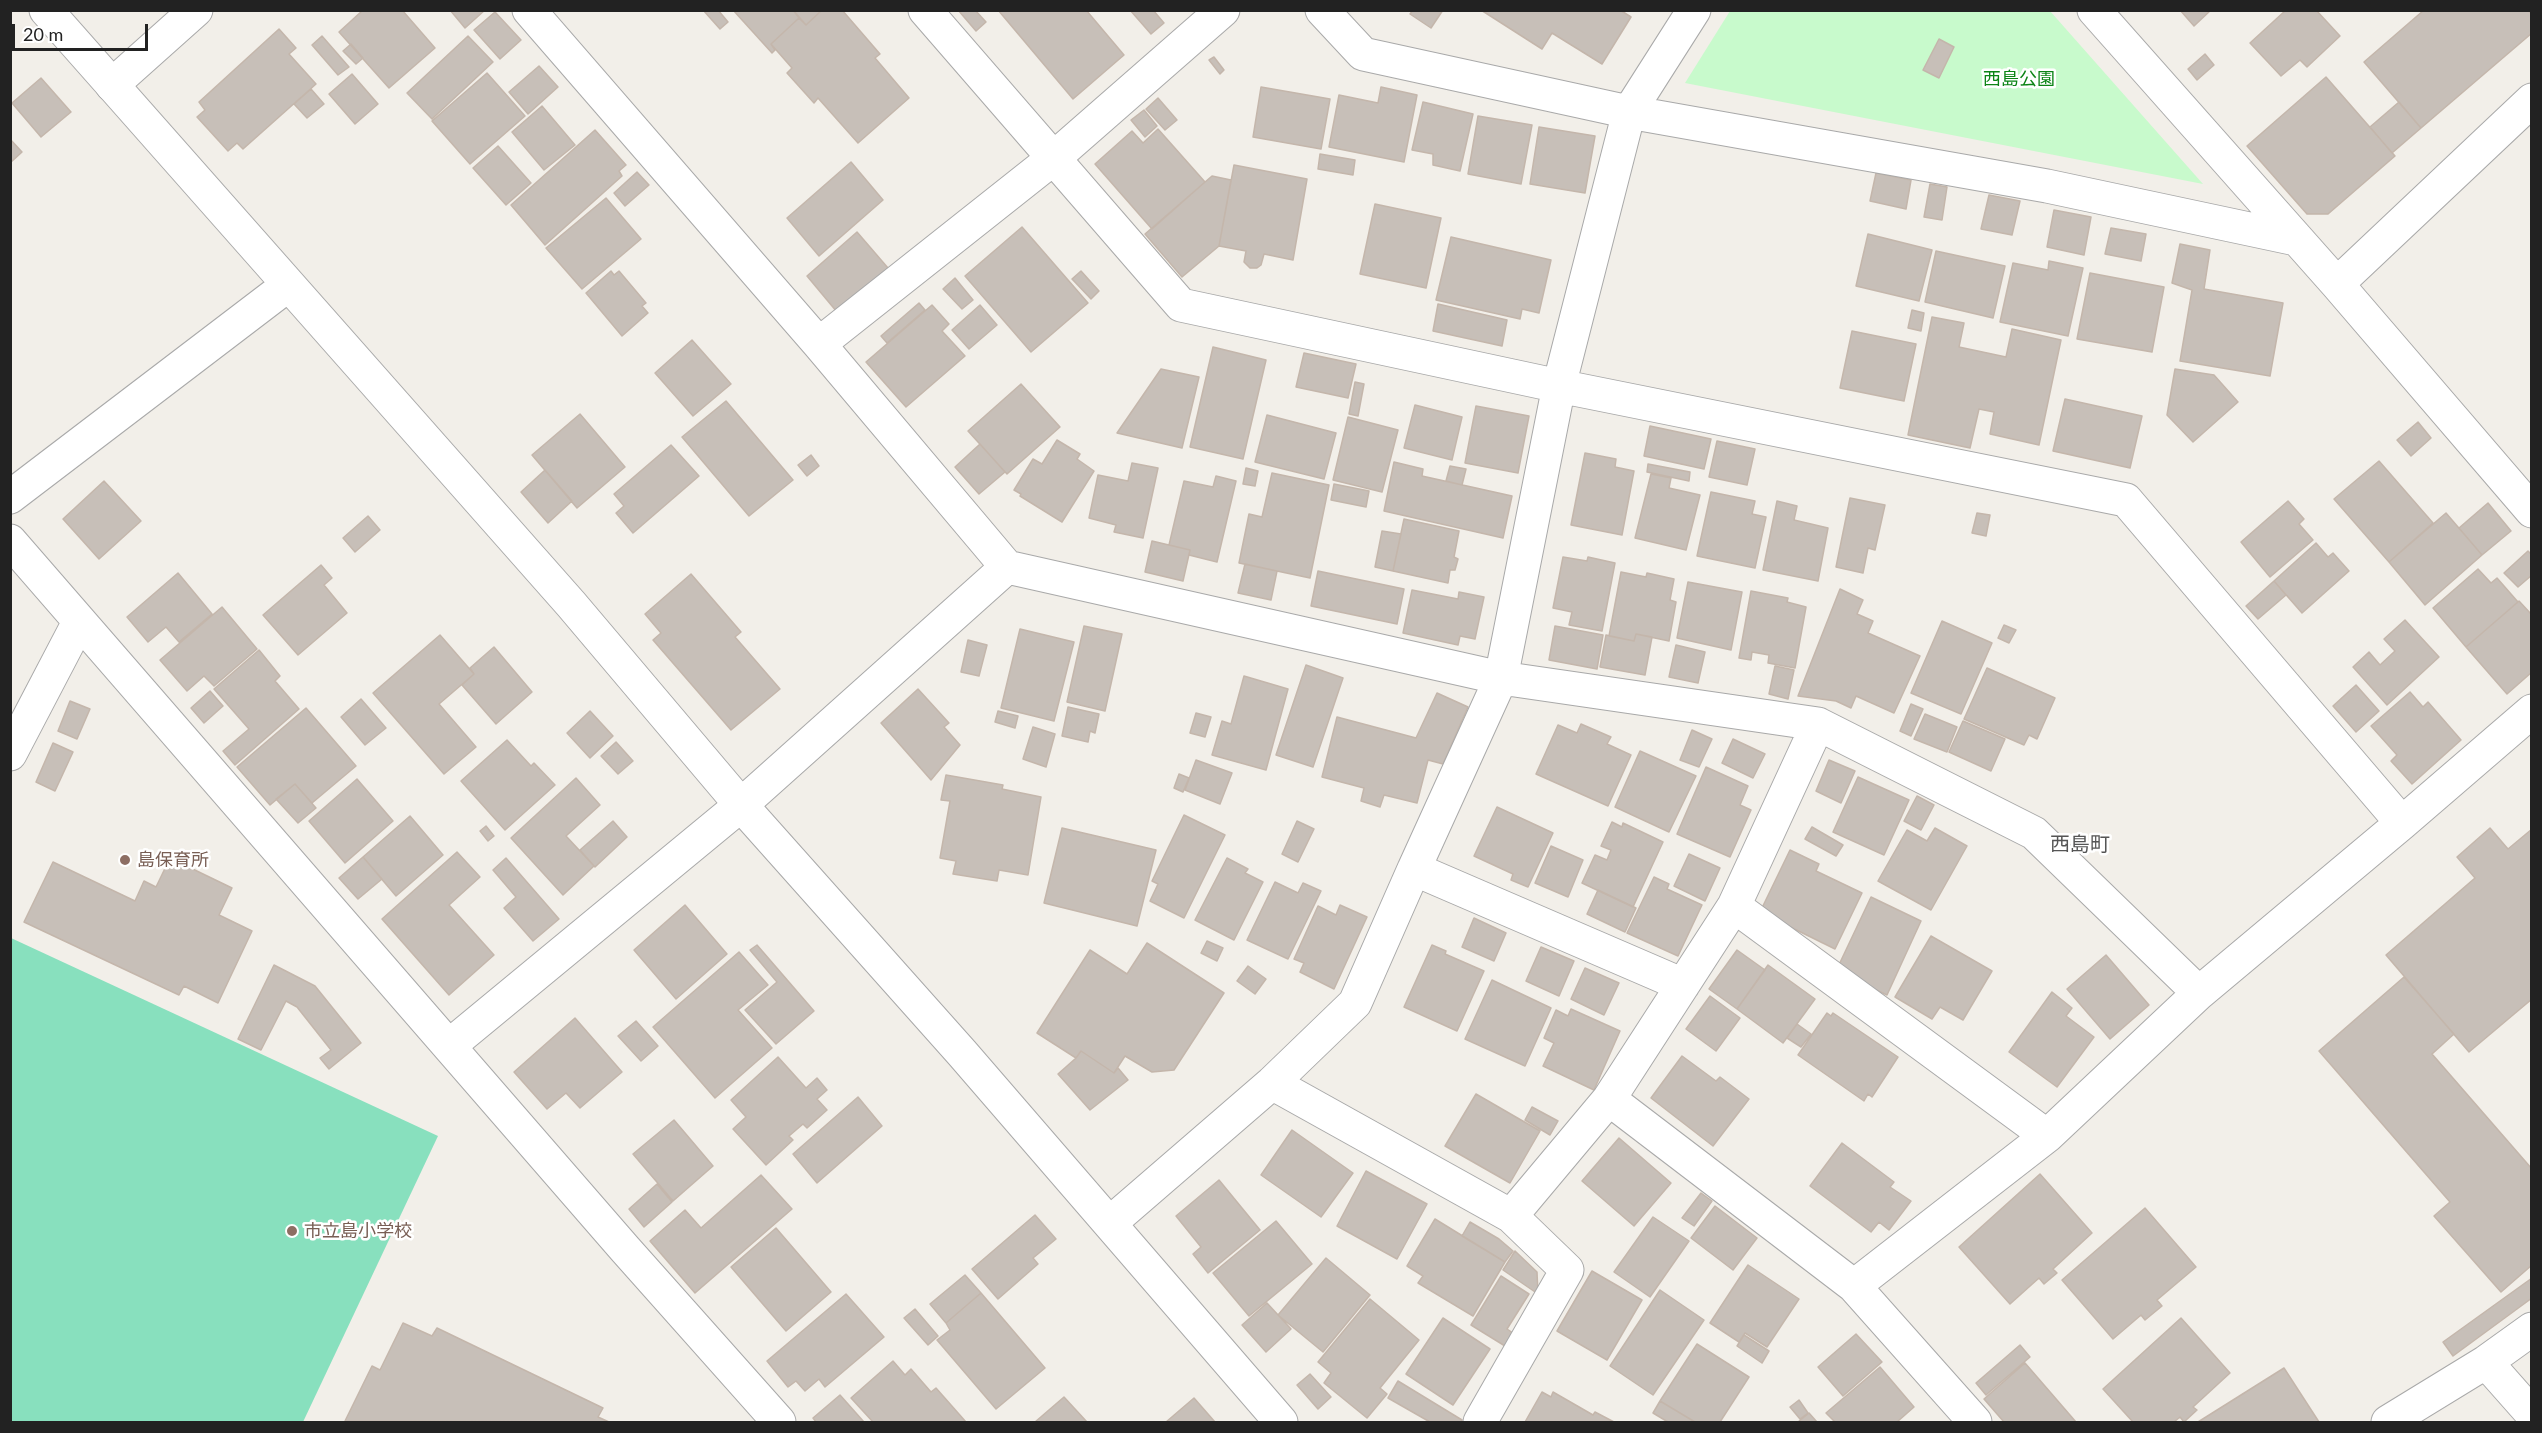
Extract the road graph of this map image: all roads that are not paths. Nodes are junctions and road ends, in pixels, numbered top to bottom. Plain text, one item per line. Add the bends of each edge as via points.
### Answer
1 (46, 10) edge
2 (196, 10) edge
3 (529, 10) edge
4 (925, 10) edge
5 (1223, 10) edge
6 (1322, 10) edge
7 (1694, 10) edge
8 (2094, 10) edge
9 (112, 85) junction
10 (2532, 100) edge
11 (1629, 112) junction
12 (1055, 157) junction
13 (2296, 239) junction
14 (2337, 284) junction
15 (288, 285) junction
16 (819, 344) junction
17 (1559, 386) junction
18 (10, 497) edge
19 (2532, 511) edge
20 (10, 541) edge
21 (1007, 567) junction
22 (79, 622) junction
23 (1501, 678) junction
24 (2532, 711) edge
25 (1818, 724) junction
26 (10, 754) edge
27 (741, 805) junction
28 (2402, 823) junction
29 (1414, 869) junction
30 (1734, 906) junction
31 (1683, 985) junction
32 (2199, 993) junction
33 (449, 1046) junction
34 (1272, 1083) junction
35 (1609, 1099) junction
36 (2047, 1136) junction
37 (1510, 1216) junction
38 (1110, 1223) junction
39 (1854, 1286) junction
40 (2532, 1329) edge
41 (2486, 1362) junction
42 (2532, 1414) edge
43 (779, 1422) edge
44 (1281, 1422) edge
45 (1480, 1422) edge
46 (1975, 1422) edge
47 (2388, 1422) edge

1 - 9 street
2 - 9 street
3 - 16 street
4 - 12 street
5 - 12 street
6 - 11 street via 1363,54
7 - 11 street
8 - 13 street
9 - 15 street
10 - 14 street
11 - 13 street via 2047,186
11 - 17 street
12 - 16 street
12 - 17 street via 1181,305
13 - 14 street
14 - 19 street
15 - 18 street
15 - 27 street via 571,604
16 - 21 street
17 - 23 street
17 - 28 street via 2126,500
20 - 22 street
21 - 23 street
21 - 27 street
22 - 26 street
22 - 33 street
23 - 25 street
23 - 29 street
24 - 28 street
25 - 30 street
25 - 32 street via 2034,833
27 - 33 street
27 - 38 street
28 - 32 street
29 - 31 street
29 - 34 street via 1354,1003
30 - 31 street
30 - 36 street
31 - 35 street
32 - 36 street
33 - 43 street
34 - 37 street
34 - 38 street
35 - 37 street
35 - 39 street
36 - 39 street
37 - 45 street via 1567,1270
38 - 44 street
39 - 46 street
40 - 41 street
41 - 42 street
41 - 47 street

